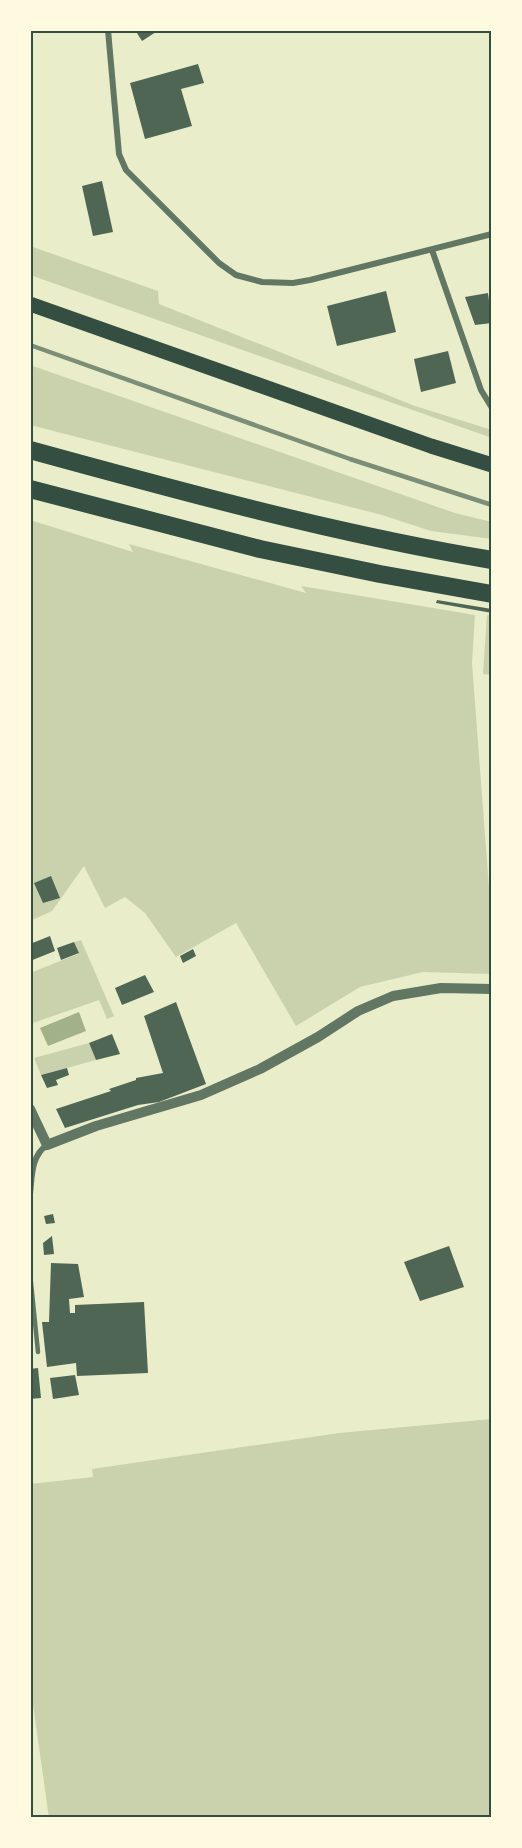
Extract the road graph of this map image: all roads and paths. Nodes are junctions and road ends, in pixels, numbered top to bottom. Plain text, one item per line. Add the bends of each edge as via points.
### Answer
1 (108, 30) edge
2 (492, 234) edge
3 (432, 250) junction
4 (30, 304) edge
5 (492, 408) edge
6 (30, 450) edge
7 (492, 465) edge
8 (30, 489) edge
9 (492, 561) edge
10 (492, 594) edge
11 (492, 989) edge
12 (30, 1109) edge
13 (47, 1145) junction
14 (30, 1194) edge
15 (30, 1273) edge
16 (38, 1352) dead end

1 - 3 street via 119,154 126,170 182,228 236,275 262,282 293,283
2 - 3 street
3 - 5 street via 481,390
4 - 7 main road
6 - 9 highway via 252,509
8 - 10 highway via 260,549
11 - 13 street via 441,988 393,996 358,1011 260,1069 210,1091
12 - 13 street
13 - 14 street via 35,1160
15 - 16 lane

